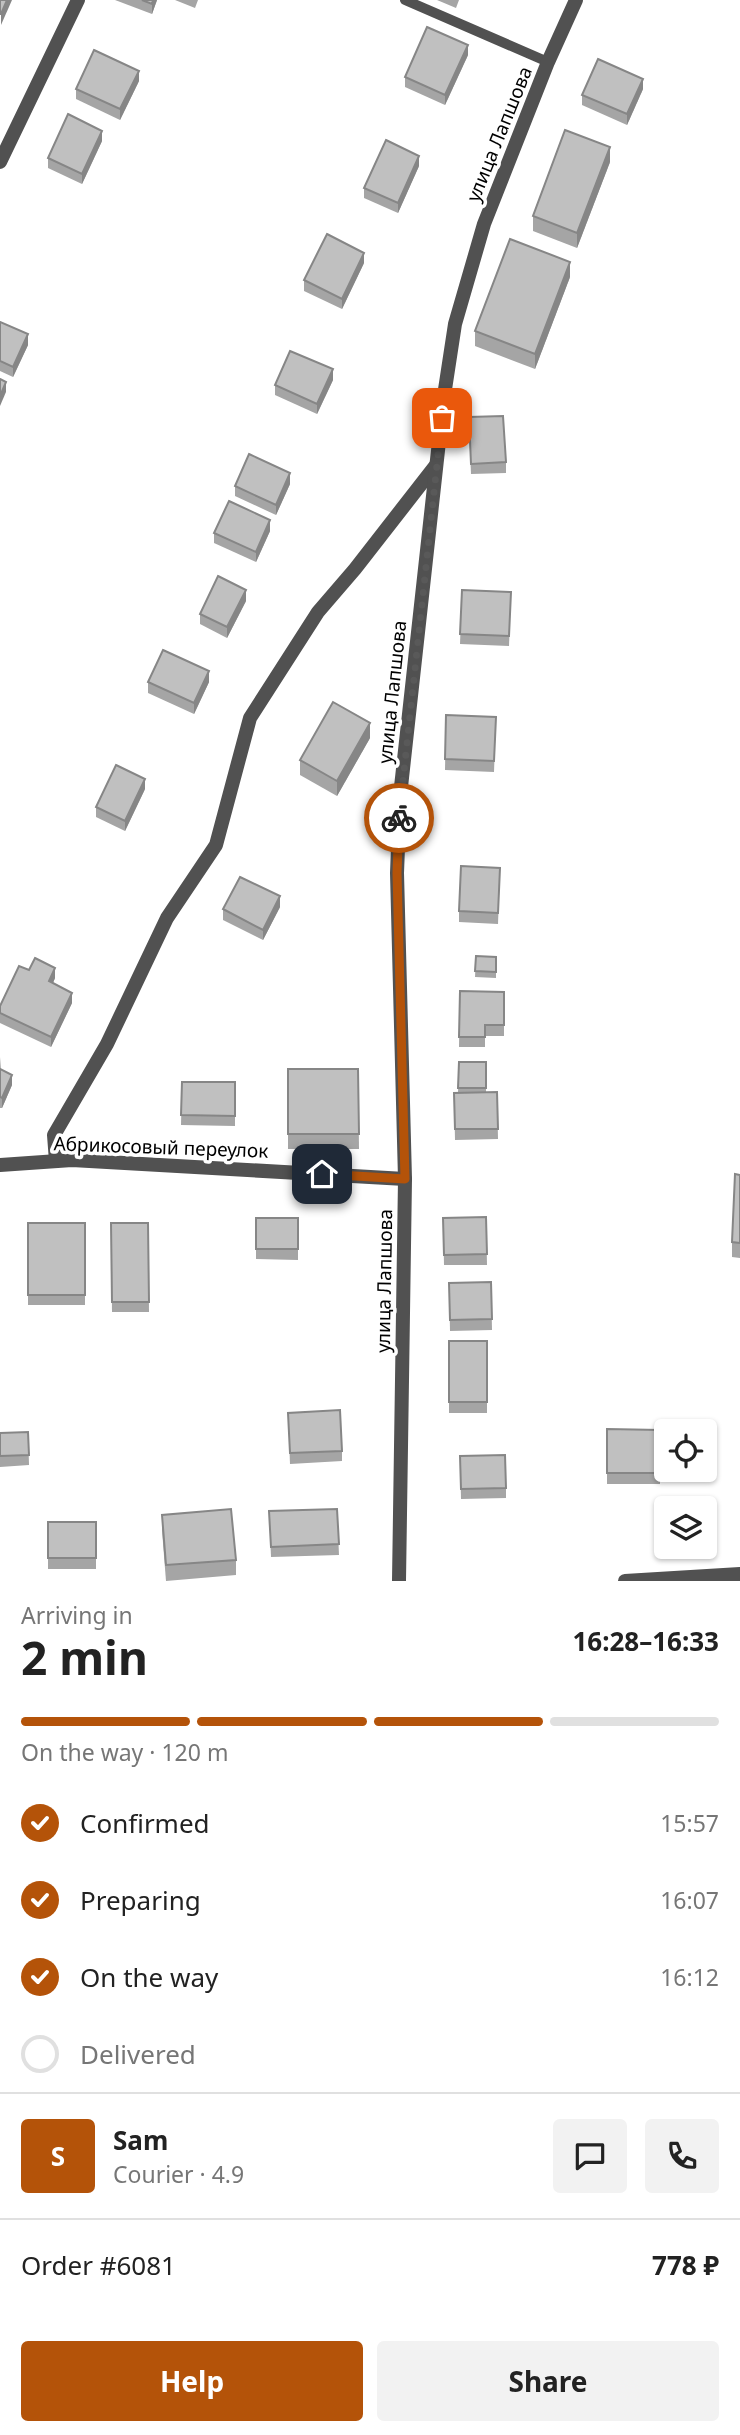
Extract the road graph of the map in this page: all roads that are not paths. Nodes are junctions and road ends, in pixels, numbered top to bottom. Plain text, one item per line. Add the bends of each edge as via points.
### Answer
1 (78, 0) edge
2 (405, 0) edge
3 (576, 0) edge
4 (548, 62) junction
5 (0, 162) edge
6 (437, 464) junction
7 (56, 1161) junction
8 (0, 1164) edge
9 (405, 1179) junction
10 (740, 1574) edge
11 (399, 1581) edge
12 (625, 1581) edge

1 - 5 street
2 - 4 lane
3 - 4 street, улица Лапшова
4 - 6 street, улица Лапшова via 484,224 455,324
6 - 7 street via 318,612 250,718 216,845 167,918 107,1044 54,1135
6 - 9 street, улица Лапшова via 400,796 397,873
7 - 8 street, Абрикосовый переулок
7 - 9 street, Абрикосовый переулок
9 - 11 street, улица Лапшова
10 - 12 street

